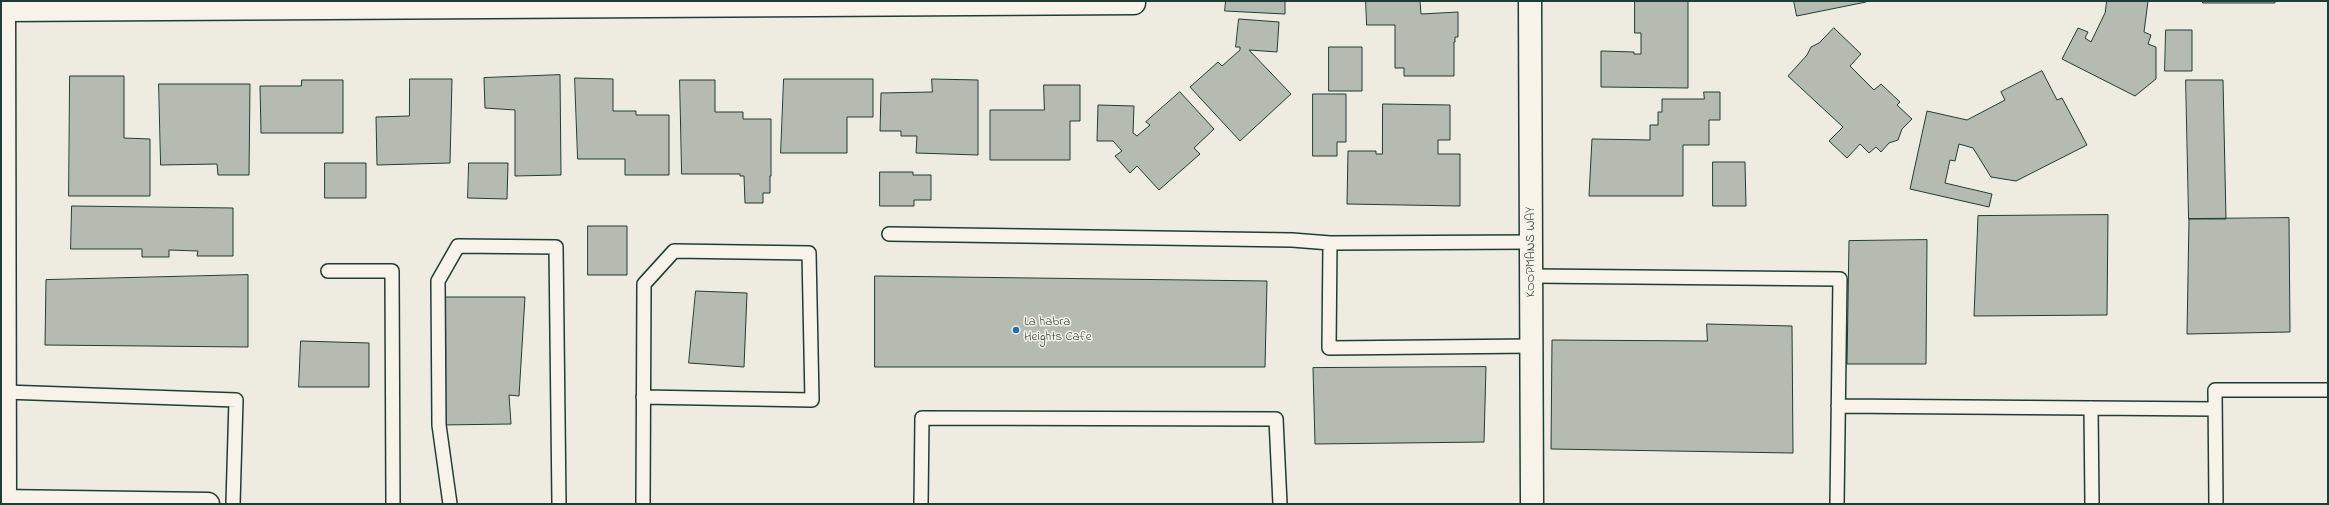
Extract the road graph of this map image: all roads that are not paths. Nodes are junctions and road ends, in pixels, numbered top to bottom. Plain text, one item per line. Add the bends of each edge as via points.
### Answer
1 (1530, 1) edge
2 (1134, 3) dead end
3 (4, 6) edge
4 (889, 234) dead end
5 (1533, 242) junction
6 (1330, 243) junction
7 (328, 271) dead end
8 (1533, 276) junction
9 (1533, 346) junction
10 (3, 356) edge
11 (2328, 390) edge
12 (5, 392) junction
13 (643, 396) junction
14 (1838, 406) junction
15 (2091, 408) junction
16 (2215, 410) junction
17 (4, 502) edge
18 (208, 504) edge
19 (233, 504) edge
20 (393, 504) edge
21 (450, 504) edge
22 (559, 504) edge
23 (643, 504) edge
24 (921, 504) edge
25 (1280, 504) edge
26 (1532, 504) edge
27 (1837, 504) edge
28 (2092, 504) edge
29 (2216, 504) edge

1 - 5 street, KOOPMANS WAY
2 - 3 street
3 - 10 street
4 - 6 lane via 1292,240
5 - 6 lane
5 - 8 street, KOOPMANS WAY
6 - 9 lane via 1329,348
7 - 20 lane via 392,271
8 - 9 street, KOOPMANS WAY
8 - 14 lane via 1840,280
9 - 26 street, KOOPMANS WAY
10 - 12 street
11 - 16 lane via 2215,390
12 - 17 street
12 - 19 lane via 236,400
13 - 13 lane via 644,284 674,251 809,253 812,400
13 - 23 lane
14 - 15 lane
14 - 27 lane
15 - 16 lane
15 - 28 lane
16 - 29 lane
17 - 18 street
21 - 22 lane via 439,425 438,280 458,246 556,247
24 - 25 lane via 922,418 1276,419

